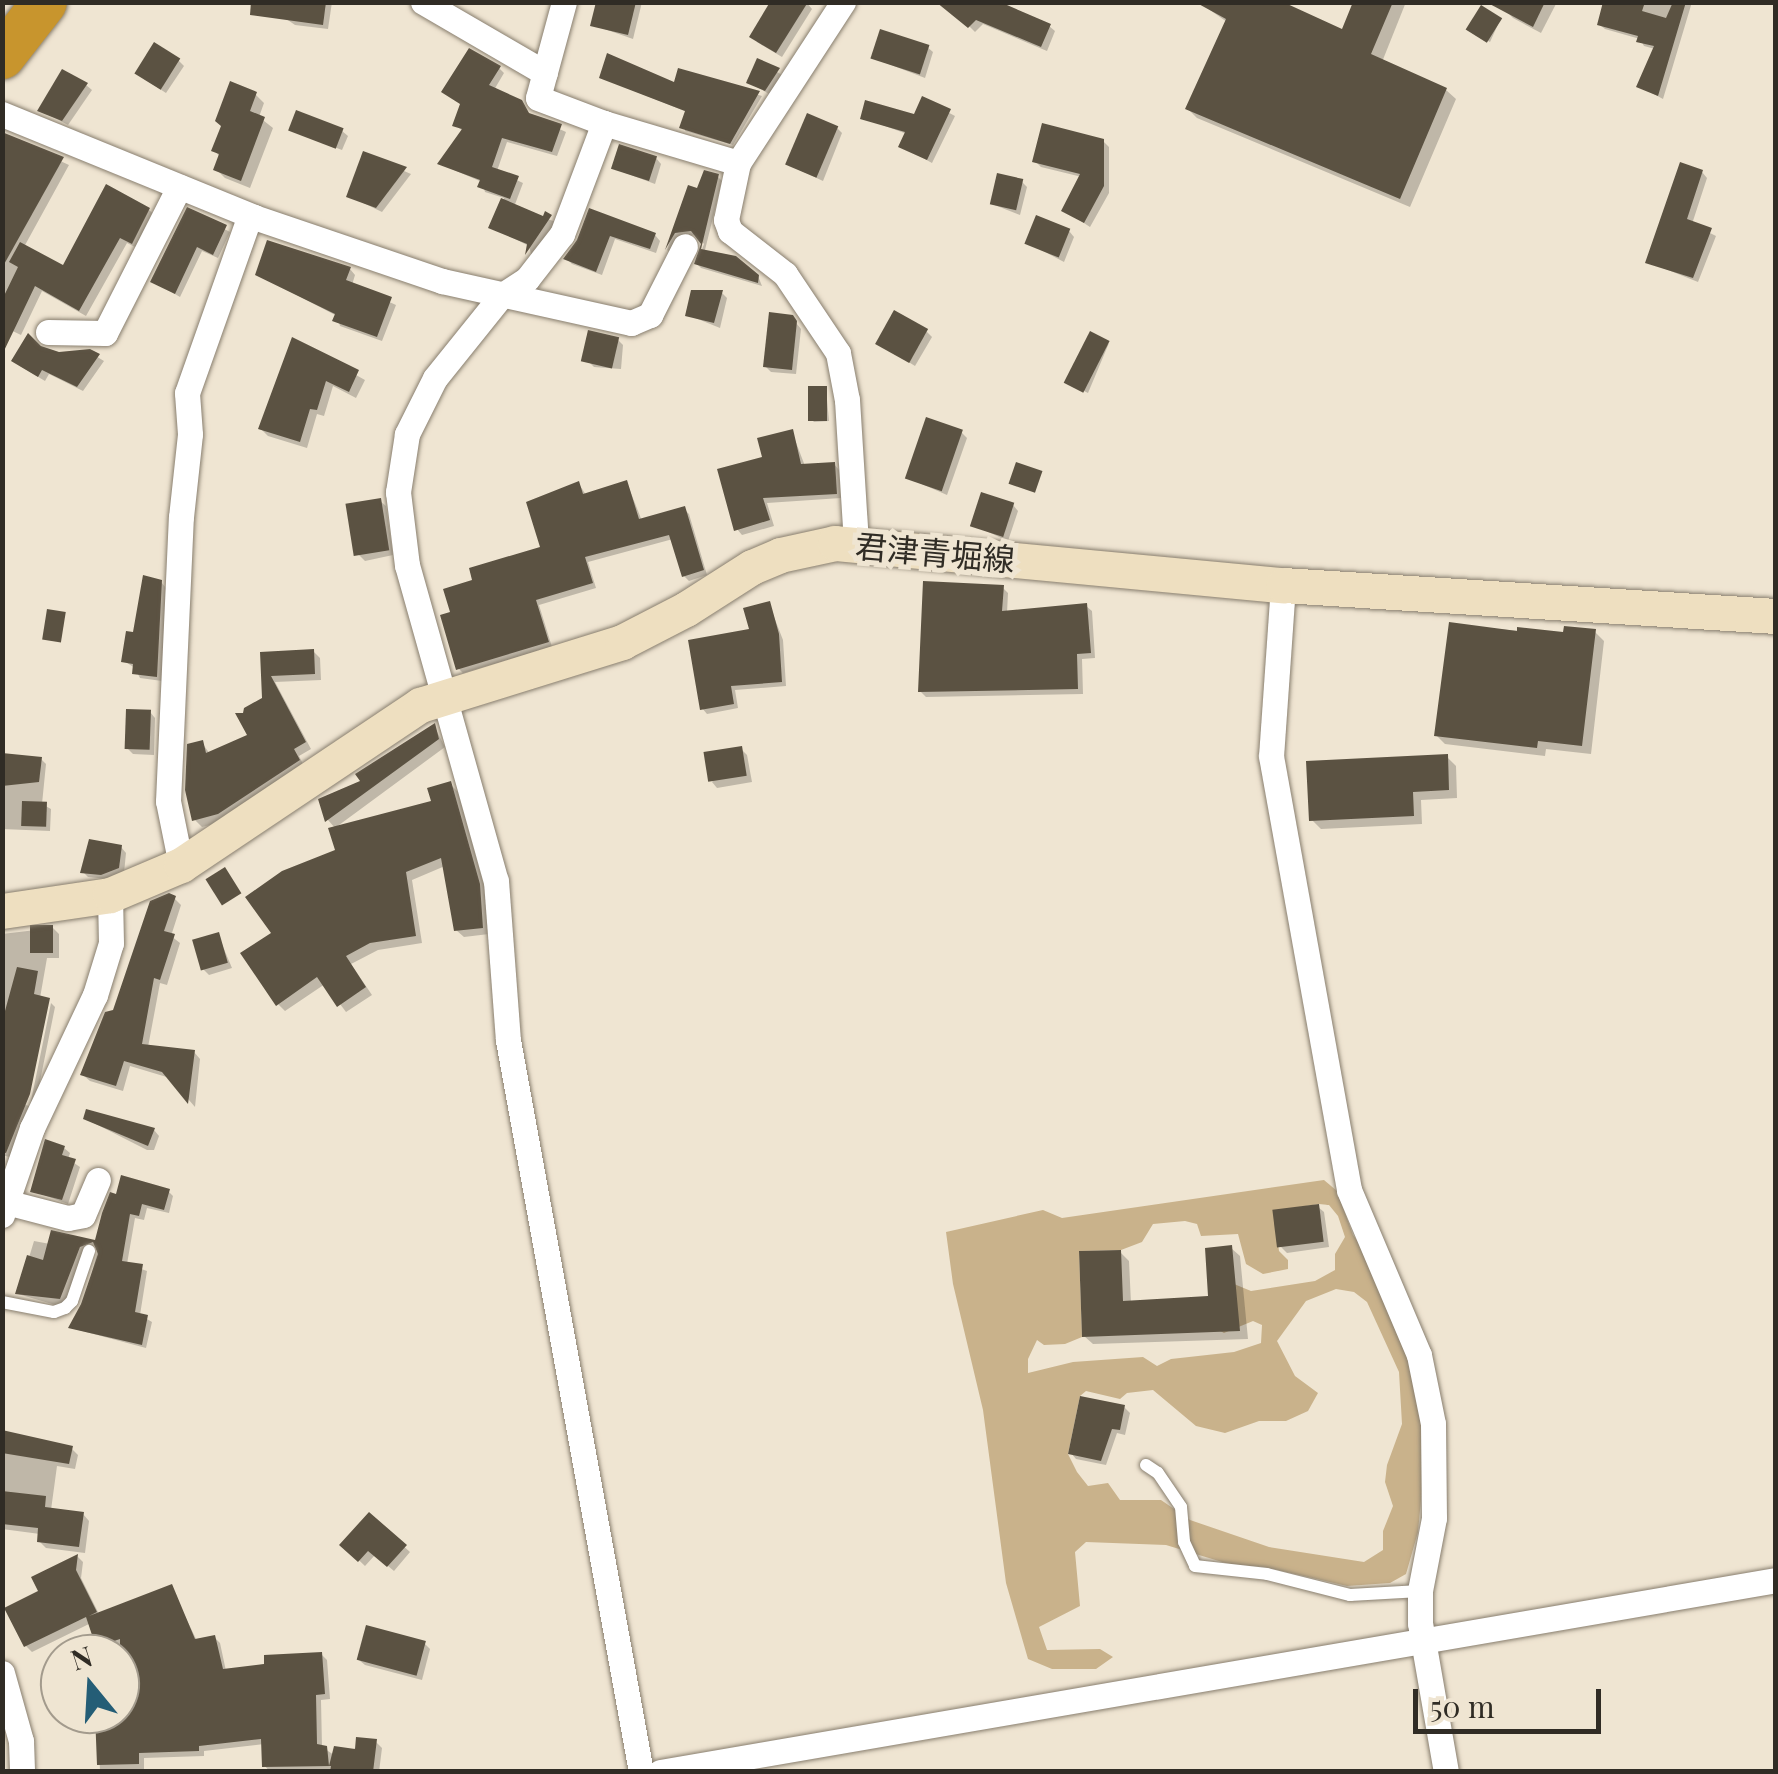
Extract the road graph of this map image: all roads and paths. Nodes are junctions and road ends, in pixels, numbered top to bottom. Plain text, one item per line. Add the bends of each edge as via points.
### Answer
1 (44, 2) edge
2 (423, 2) edge
3 (564, 2) edge
4 (843, 2) edge
5 (2, 56) edge
6 (545, 73) junction
7 (2, 114) edge
8 (604, 123) junction
9 (738, 163) junction
10 (179, 187) junction
11 (254, 217) junction
12 (685, 246) dead end
13 (502, 296) junction
14 (48, 332) dead end
15 (856, 543) junction
16 (1283, 585) junction
17 (1776, 616) edge
18 (446, 695) junction
19 (181, 865) junction
20 (110, 895) junction
21 (2, 911) edge
22 (98, 1180) dead end
23 (4, 1209) edge
24 (89, 1251) dead end
25 (2, 1302) edge
26 (1146, 1465) dead end
27 (1776, 1580) edge
28 (1420, 1591) junction
29 (1422, 1642) junction
30 (2, 1673) edge
31 (22, 1772) edge
32 (641, 1772) edge
33 (660, 1772) edge
34 (1446, 1772) edge

1 - 5 highway
2 - 6 street
3 - 6 street
4 - 9 street
6 - 8 street via 538,98
7 - 10 street
8 - 9 street
8 - 13 street via 562,234 528,279
9 - 15 street via 726,204 730,231 785,274 838,353
10 - 11 street
10 - 14 street via 105,333
11 - 13 street
11 - 19 street via 187,393 168,801
12 - 13 street via 642,321
13 - 18 street via 435,378 407,434 398,492 407,564
15 - 16 main road, 君津青堀線
15 - 18 main road, 君津青堀線 via 780,555 622,642
16 - 17 main road, 君津青堀線
16 - 28 street via 1271,756 1282,831 1350,1190 1419,1355 1433,1424 1434,1518
18 - 19 main road, 君津青堀線 via 420,705
18 - 32 street via 496,881 508,1040
19 - 20 main road, 君津青堀線
20 - 21 main road, 君津青堀線
20 - 23 street via 111,943 95,995 32,1128
22 - 23 street via 83,1215
24 - 25 lane via 64,1308
26 - 28 lane via 1181,1507 1184,1542 1195,1566 1268,1574 1350,1595
27 - 29 street
28 - 29 street
29 - 33 street
29 - 34 street
30 - 31 street via 21,1741

